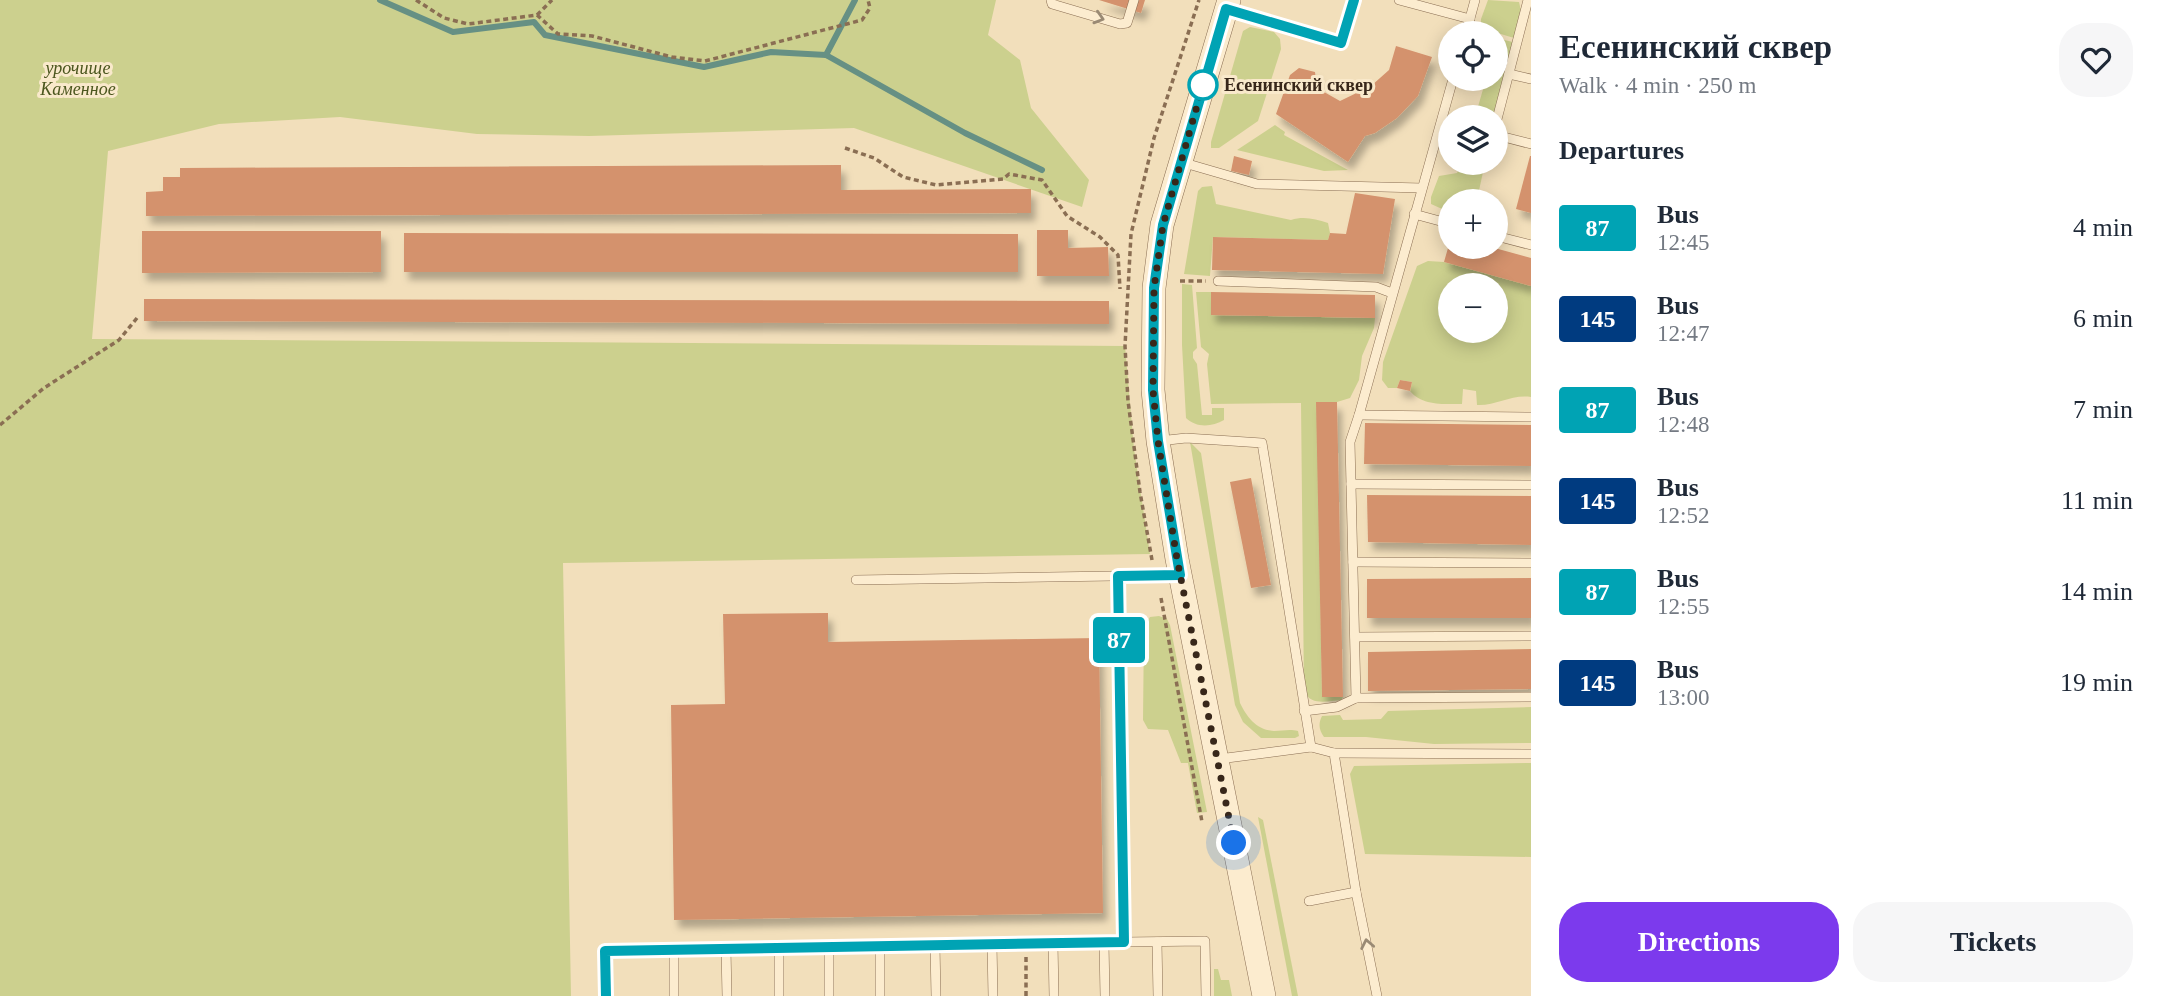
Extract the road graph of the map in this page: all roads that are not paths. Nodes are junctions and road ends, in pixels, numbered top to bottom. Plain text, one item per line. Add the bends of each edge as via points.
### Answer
1 (1051, 0) edge
2 (1134, 0) edge
3 (1354, 0) edge
4 (1399, 0) edge
5 (1475, 0) edge
6 (1528, 0) edge
7 (1227, 5) edge
8 (1470, 19) joint
9 (1509, 74) junction
10 (1531, 79) edge
11 (1450, 91) edge
12 (1501, 105) edge
13 (1508, 138) edge
14 (1531, 144) edge
15 (1180, 162) junction
16 (1422, 188) junction
17 (1414, 214) junction
18 (1438, 220) edge
19 (1508, 239) edge
20 (1531, 245) edge
21 (1218, 281) dead end
22 (1392, 293) junction
23 (1359, 415) junction
24 (1531, 417) edge
25 (1158, 441) junction
26 (1351, 484) junction
27 (1531, 485) edge
28 (1353, 562) junction
29 (1531, 563) edge
30 (1180, 575) junction
31 (1118, 576) junction
32 (856, 580) dead end
33 (1531, 636) edge
34 (1355, 638) junction
35 (1531, 697) edge
36 (1356, 698) junction
37 (1304, 711) junction
38 (1311, 747) junction
39 (1334, 753) junction
40 (1531, 754) edge
41 (1217, 760) junction
42 (1356, 892) junction
43 (1309, 901) dead end
44 (1124, 942) junction
45 (1157, 942) junction
46 (1053, 943) junction
47 (1104, 943) junction
48 (992, 944) junction
49 (935, 945) junction
50 (880, 946) junction
51 (828, 947) junction
52 (779, 948) junction
53 (726, 949) junction
54 (674, 950) junction
55 (606, 996) edge
56 (674, 996) edge
57 (727, 996) edge
58 (779, 996) edge
59 (829, 996) edge
60 (880, 996) edge
61 (936, 996) edge
62 (993, 996) edge
63 (1054, 996) edge
64 (1105, 996) edge
65 (1158, 996) edge
66 (1206, 996) edge
67 (1264, 996) edge
68 (1377, 996) edge

1 -> 2 lane via 1120,24 1127,23
3 - 7 lane via 1341,43
4 - 8 lane
5 - 8 lane
6 - 9 lane
7 - 15 street
9 - 10 lane
9 - 12 lane
11 - 16 lane
13 - 14 lane
15 - 16 lane via 1257,184
15 - 25 street via 1163,225 1154,288 1153,390
16 - 17 lane
17 - 18 lane
17 - 22 lane
19 - 20 lane
21 - 22 lane via 1376,287
22 - 23 lane
23 - 24 lane
23 - 26 lane via 1350,442
25 - 30 street
25 - 37 lane via 1186,438 1262,443
26 - 27 lane
26 - 28 lane
28 - 29 lane
28 - 34 lane
30 - 31 lane
30 - 41 street
31 - 32 lane
31 - 44 lane
33 - 34 lane
34 - 36 lane
35 - 36 lane
36 - 37 lane
37 - 38 lane
38 - 39 lane
38 - 41 lane
39 - 40 lane
39 - 42 lane
41 - 67 street
42 - 43 lane
68 -> 42 lane
44 - 45 lane
44 - 47 lane
45 - 65 lane
45 - 66 lane via 1205,941
46 - 47 lane
46 - 48 lane
46 - 63 lane
47 - 64 lane
48 - 49 lane
48 - 62 lane
49 - 50 lane
49 - 61 lane
50 - 51 lane
50 - 60 lane
51 - 52 lane
51 - 59 lane
52 - 53 lane
52 - 58 lane
53 - 54 lane
53 - 57 lane
54 - 55 lane via 605,951
54 - 56 lane

